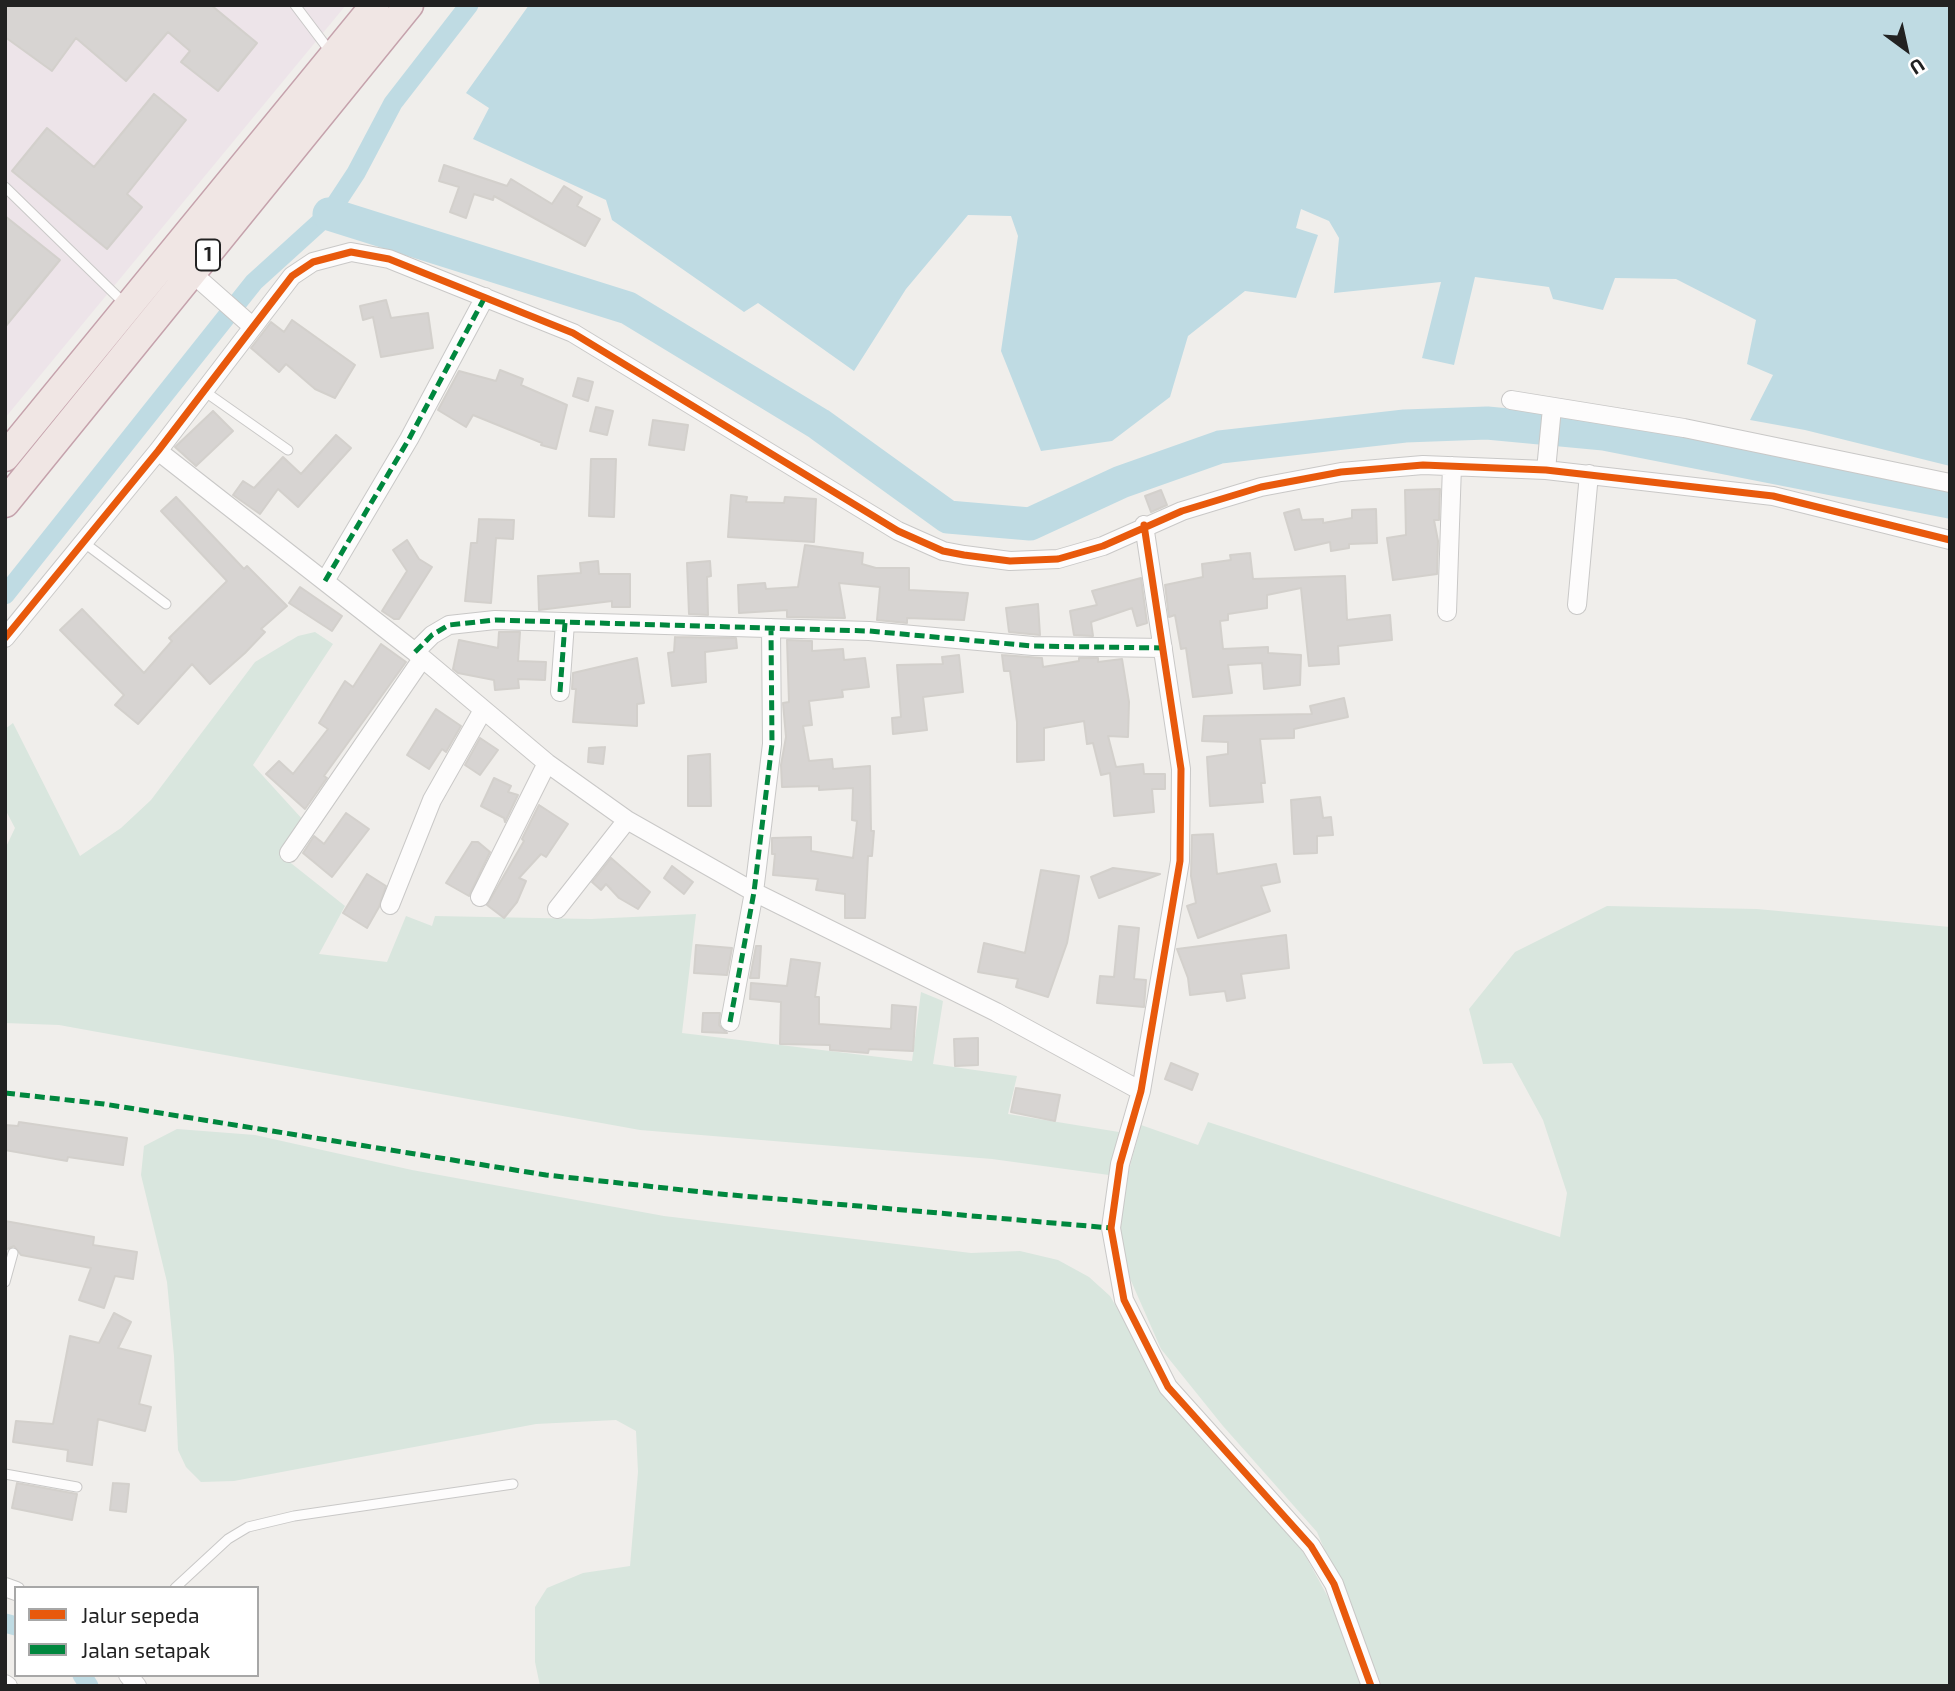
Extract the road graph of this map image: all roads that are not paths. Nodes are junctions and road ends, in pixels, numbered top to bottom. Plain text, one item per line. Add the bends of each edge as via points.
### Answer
1 (295, 5) edge
2 (375, 5) edge
3 (409, 5) edge
4 (334, 56) junction
5 (5, 187) edge
6 (203, 283) junction
7 (485, 297) junction
8 (128, 307) junction
9 (247, 322) junction
10 (204, 390) junction
11 (1511, 400) dead end
12 (1551, 416) junction
13 (288, 450) dead end
14 (158, 451) junction
15 (5, 457) edge
16 (1452, 466) junction
17 (1546, 470) junction
18 (1588, 474) junction
19 (1950, 483) edge
20 (5, 503) edge
21 (1144, 525) junction
22 (1950, 540) edge
23 (83, 542) junction
24 (325, 581) junction
25 (166, 604) dead end
26 (1577, 605) dead end
27 (1447, 612) dead end
28 (565, 622) junction
29 (771, 628) junction
30 (5, 638) edge
31 (1163, 648) junction
32 (418, 656) junction
33 (560, 692) dead end
34 (483, 710) junction
35 (547, 762) junction
36 (627, 820) junction
37 (289, 853) dead end
38 (754, 892) junction
39 (480, 897) dead end
40 (390, 905) dead end
41 (557, 909) dead end
42 (730, 1022) dead end
43 (1141, 1091) junction
44 (13, 1254) dead end
45 (5, 1282) edge
46 (5, 1474) edge
47 (513, 1484) dead end
48 (77, 1487) dead end
49 (177, 1586) edge
50 (1371, 1686) edge

1 - 4 lane
2 - 4 highway, 1
3 - 6 highway, 1
4 - 8 highway, 1
5 - 8 lane
6 - 9 street
6 - 20 highway, 1
7 - 9 street via 389,259 351,253 325,257 302,269
7 - 21 street via 573,333 898,531 943,551 1034,562 1080,554
7 - 24 street
8 - 15 highway, 1
9 - 10 street
10 - 13 lane
10 - 14 street
11 - 12 street
12 - 17 street
12 - 19 street via 1684,428
14 - 23 street
14 - 24 street
16 - 17 street
16 - 21 street via 1382,467 1301,479 1221,498
16 - 27 street
17 - 18 street
18 - 22 street via 1773,496
18 - 26 street
21 - 31 street
23 - 25 lane
23 - 30 street
24 - 32 street
28 - 29 street
28 - 32 street via 495,620 449,625 432,635
28 - 33 street
29 - 31 street via 869,631 1033,646
29 - 38 street via 772,744
31 - 43 street via 1181,769 1180,861
32 - 34 street
32 - 37 street
34 - 35 street
34 - 40 street via 432,800
35 - 36 street
35 - 39 street
36 - 38 street
36 - 41 street
38 - 42 street
38 - 43 street via 996,1012
43 - 50 street via 1119,1164 1111,1228 1124,1300 1168,1387 1311,1546 1334,1584
44 - 45 lane
46 - 48 lane
47 - 49 lane via 248,1527

